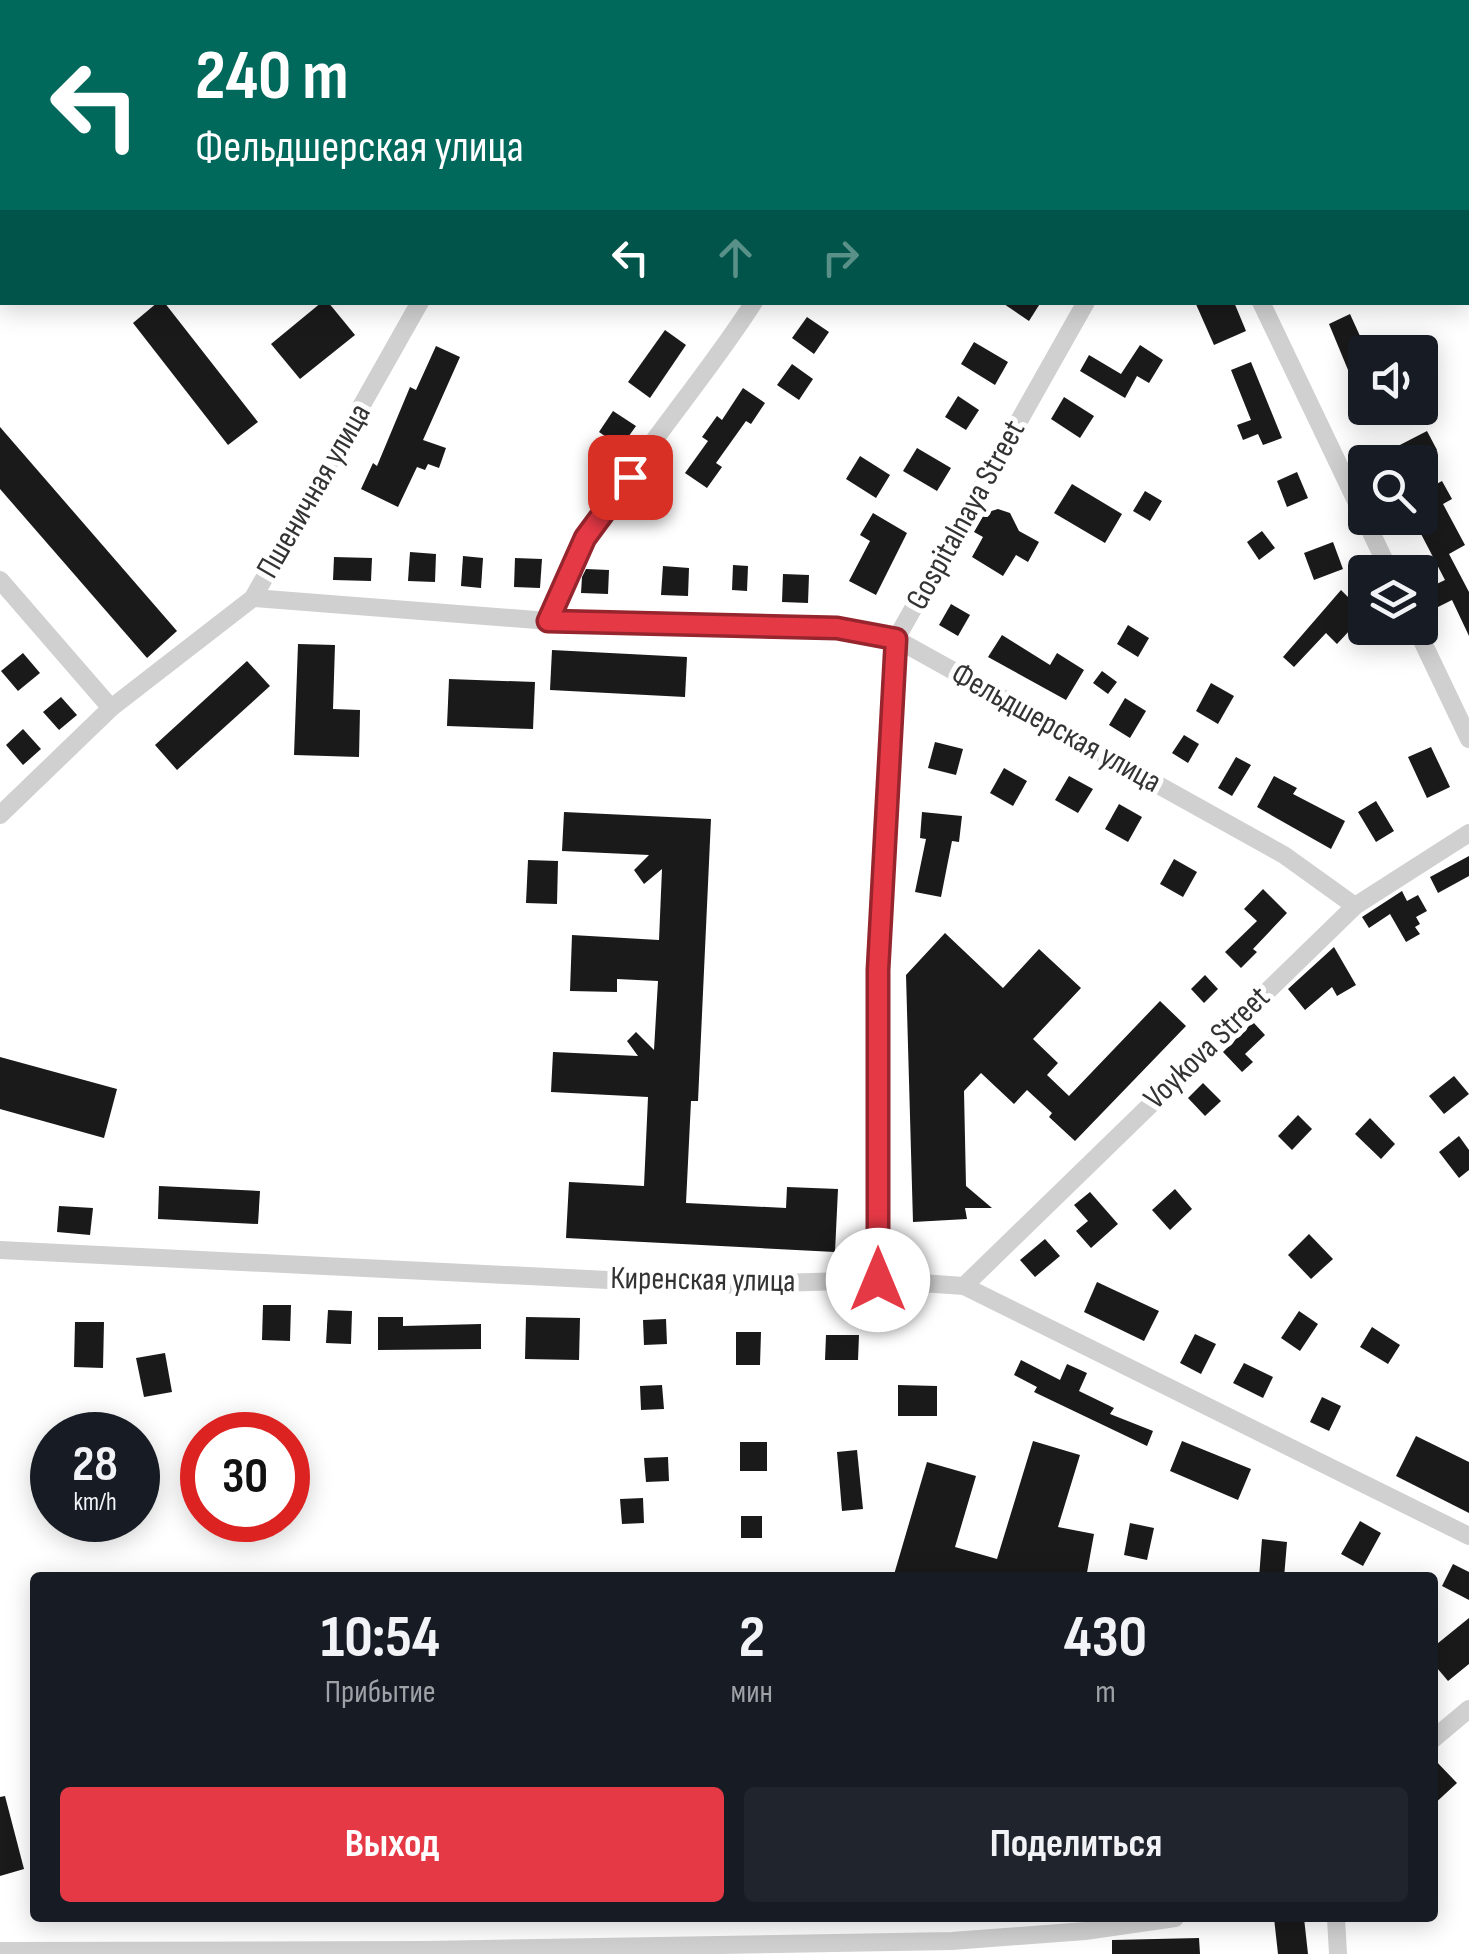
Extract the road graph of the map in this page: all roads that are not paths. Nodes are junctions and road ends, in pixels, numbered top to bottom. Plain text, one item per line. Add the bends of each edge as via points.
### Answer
1 (418, 305) edge
2 (752, 305) edge
3 (1084, 305) edge
4 (1262, 305) edge
5 (1382, 555) edge
6 (0, 580) edge
7 (253, 598) junction
8 (548, 621) junction
9 (896, 639) junction
10 (1424, 645) edge
11 (110, 708) junction
12 (1469, 739) edge
13 (0, 814) edge
14 (1469, 833) edge
15 (1355, 906) junction
16 (0, 1250) edge
17 (878, 1280) junction
18 (964, 1286) junction
19 (1469, 1536) edge
20 (1469, 1709) edge
21 (1438, 1735) edge
22 (1147, 1922) edge
23 (1336, 1922) edge
24 (0, 1951) edge
25 (1338, 1954) edge

1 - 7 street, Пшеничная улица
2 - 8 street via 585,538
3 - 9 street, Gospitalnaya Street
4 - 5 street
6 - 11 street
7 - 8 street, Фельдшерская улица
7 - 11 street, Пшеничная улица
8 - 9 street, Фельдшерская улица via 837,628
9 - 15 street, Фельдшерская улица via 1284,855
9 - 17 street, Gospitalnaya Street via 878,970
10 - 12 street
11 - 13 street, Пшеничная улица
14 - 15 street, Voykova Street
15 - 18 street, Voykova Street
16 - 17 street, Киренская улица via 709,1284
17 - 18 street, Киренская улица
18 - 19 street, Киренская улица
20 - 21 street
22 - 24 street via 952,1941
23 - 25 street

